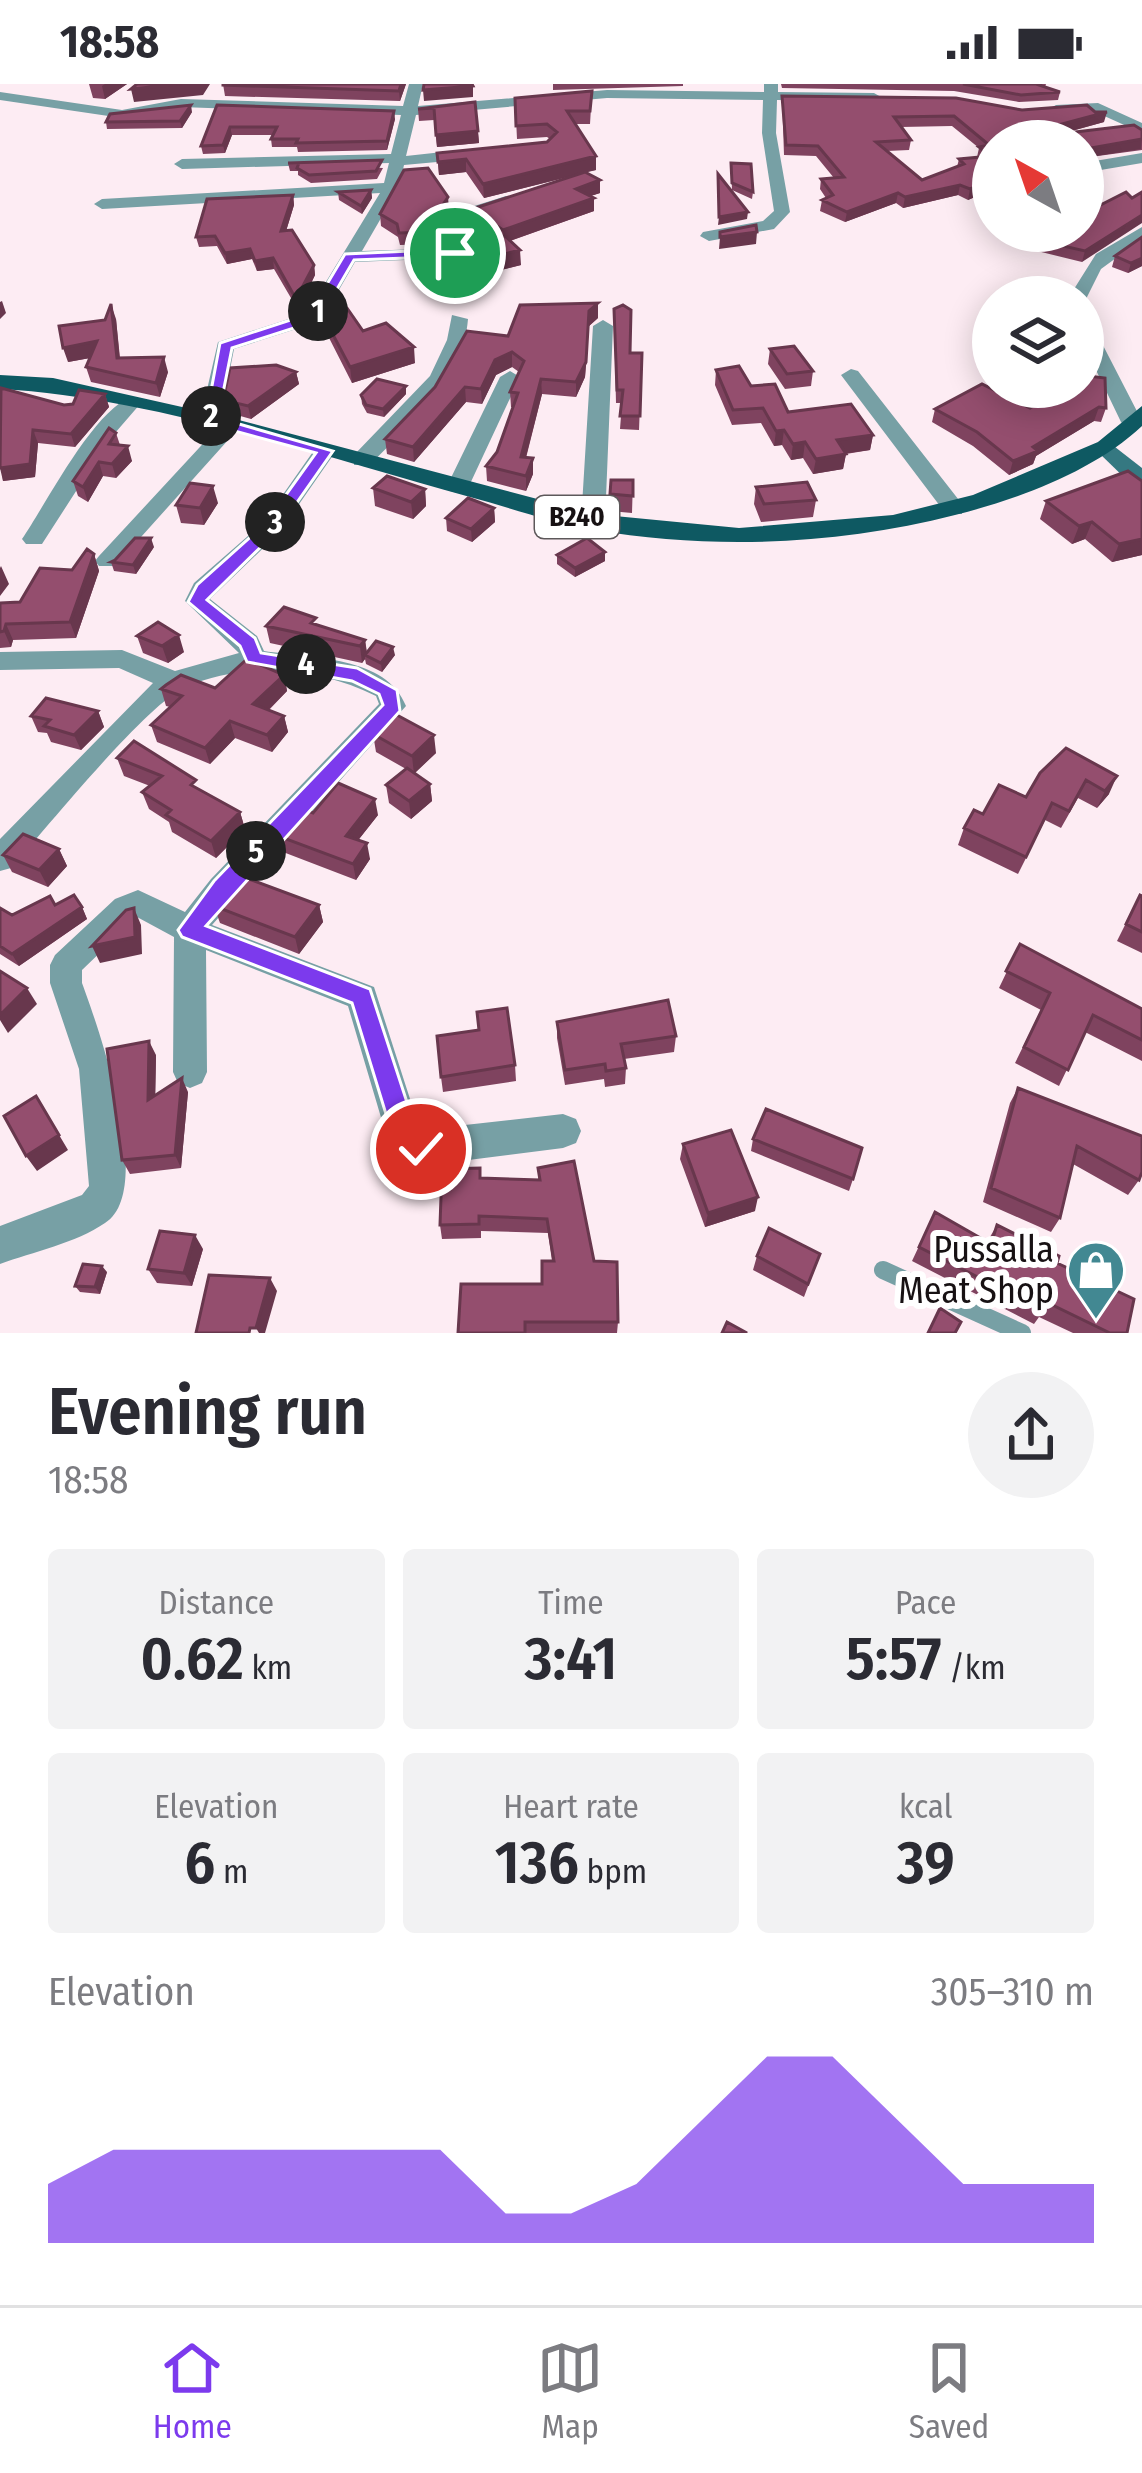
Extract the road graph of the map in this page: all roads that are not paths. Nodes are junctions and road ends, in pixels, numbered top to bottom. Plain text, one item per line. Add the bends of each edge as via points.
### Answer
1 (14, 84) edge
2 (416, 84) edge
3 (831, 90) edge
4 (1068, 90) dead end
5 (688, 91) edge
6 (769, 91) edge
7 (0, 93) edge
8 (130, 93) edge
9 (892, 98) edge
10 (1093, 106) junction
11 (1042, 110) edge
12 (413, 111) junction
13 (104, 112) junction
14 (1137, 126) edge
15 (1112, 129) edge
16 (482, 152) edge
17 (1142, 158) edge
18 (399, 159) junction
19 (182, 164) dead end
20 (1104, 164) edge
21 (391, 187) junction
22 (528, 195) edge
23 (102, 204) dead end
24 (1142, 232) edge
25 (709, 236) dead end
26 (350, 257) junction
27 (1086, 276) edge
28 (459, 319) dead end
29 (603, 326) dead end
30 (1104, 360) edge
31 (851, 375) dead end
32 (510, 377) dead end
33 (0, 382) edge
34 (131, 403) junction
35 (1137, 418) edge
36 (220, 422) junction
37 (1106, 447) junction
38 (326, 451) junction
39 (362, 460) junction
40 (1142, 481) edge
41 (458, 486) junction
42 (954, 509) junction
43 (593, 522) junction
44 (34, 538) dead end
45 (107, 561) edge
46 (254, 658) junction
47 (0, 662) edge
48 (173, 681) junction
49 (0, 859) edge
50 (190, 930) junction
51 (190, 1072) dead end
52 (563, 1131) dead end
53 (0, 1245) edge
54 (883, 1270) dead end
55 (1022, 1333) edge

1 - 7 street
2 - 12 street
3 - 6 street
3 - 9 street
4 - 10 street
5 - 6 street
5 - 12 street
6 - 25 street via 782,212 768,226
7 - 13 street
8 - 13 street
10 - 11 street
10 - 14 street
12 - 13 street via 182,103
12 - 18 street
14 - 15 street
16 - 18 street
17 - 20 street
18 - 19 street
18 - 21 street
21 - 23 street
21 - 26 street
22 - 26 street via 459,214 475,244 455,253
24 - 27 street via 1114,246
26 - 36 street via 314,317 225,346
28 - 39 street via 460,340 442,375
29 - 43 street
30 - 35 street
31 - 42 street
32 - 41 street
33 - 34 main road, B240
34 - 36 main road, B240
34 - 44 street
35 - 37 main road, B240
36 - 38 main road, B240
36 - 45 street
37 - 40 street
37 - 42 main road, B240
38 - 39 main road, B240
38 - 46 street via 271,528 197,602 248,642
39 - 41 main road, B240
41 - 43 main road, B240
42 - 43 main road, B240 via 893,523 739,536
46 - 48 street
46 - 50 street via 357,675 387,690 393,706
47 - 48 street via 122,659
48 - 49 street
50 - 51 street
50 - 52 street via 362,997 406,1141 421,1149
50 - 53 street via 138,904 66,965 96,1069 108,1191 95,1209
54 - 55 lane

